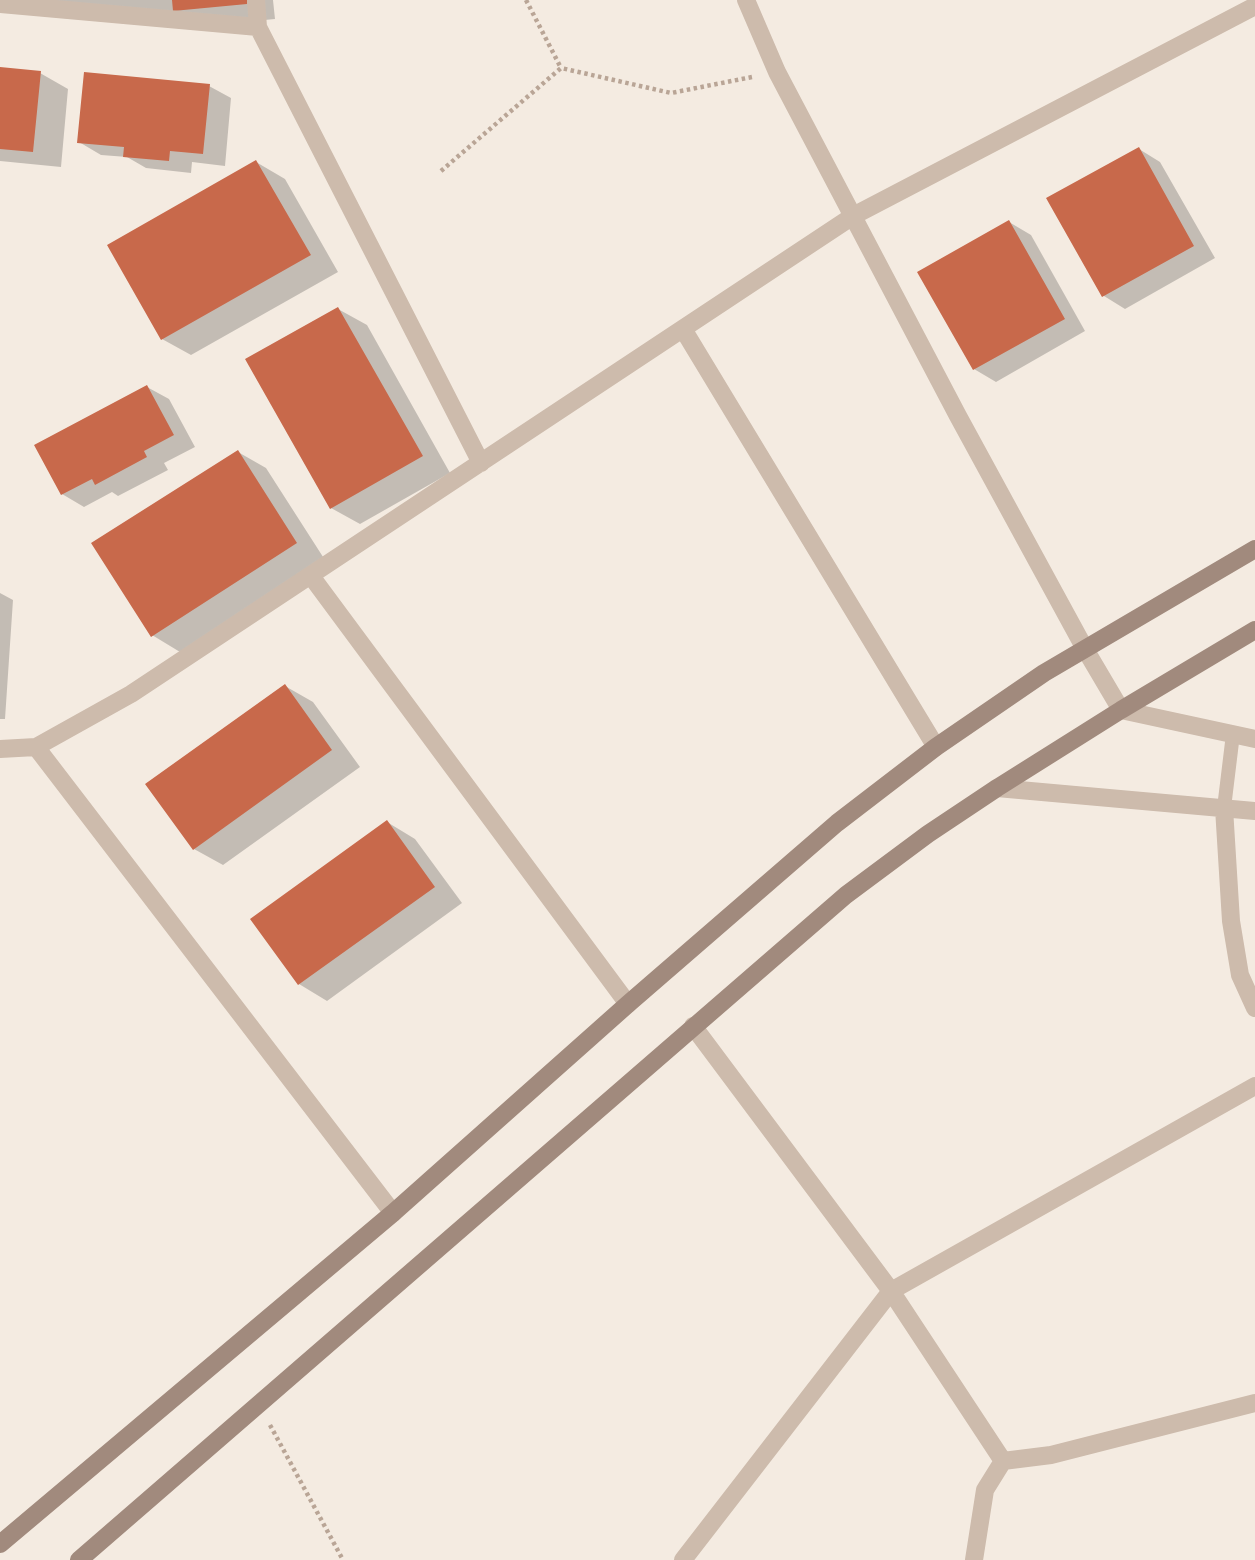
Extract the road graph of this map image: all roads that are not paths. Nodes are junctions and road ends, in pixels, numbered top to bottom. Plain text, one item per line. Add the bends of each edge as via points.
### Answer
1 (256, 0) edge
2 (746, 0) edge
3 (0, 4) edge
4 (1244, 7) edge
5 (258, 27) junction
6 (853, 216) junction
7 (683, 329) junction
8 (481, 463) junction
9 (1255, 549) edge
10 (311, 576) junction
11 (1255, 630) edge
12 (1085, 649) junction
13 (1121, 710) junction
14 (1233, 734) junction
15 (1255, 739) edge
16 (36, 747) junction
17 (936, 747) junction
18 (0, 749) edge
19 (997, 788) junction
20 (1224, 808) junction
21 (1255, 811) edge
22 (628, 1004) junction
23 (1255, 1008) edge
24 (693, 1026) junction
25 (1255, 1086) edge
26 (393, 1213) junction
27 (891, 1291) junction
28 (1255, 1403) edge
29 (1003, 1461) junction
30 (0, 1544) edge
31 (79, 1560) edge
32 (683, 1560) edge
33 (974, 1560) edge

1 - 5 street
2 - 6 street via 777,72
3 - 5 street
4 - 6 street
5 - 8 street
6 - 7 street
6 - 12 street
7 - 8 street
7 - 17 street
8 - 10 street
9 - 12 main road
10 - 16 street via 131,694
10 - 22 street
11 - 13 main road
12 - 13 street
12 - 17 main road
13 - 14 street
13 - 19 main road
14 - 15 street
14 - 20 lane
16 - 18 street
16 - 26 street
17 - 22 main road via 837,823
19 - 20 street
19 - 24 main road via 846,895
20 - 21 street
20 - 23 street via 1231,921 1240,975
22 - 26 main road
24 - 27 street
24 - 31 main road
25 - 27 street
26 - 30 main road
27 - 29 street
27 - 32 street
28 - 29 street via 1051,1455
29 - 33 street via 985,1490

